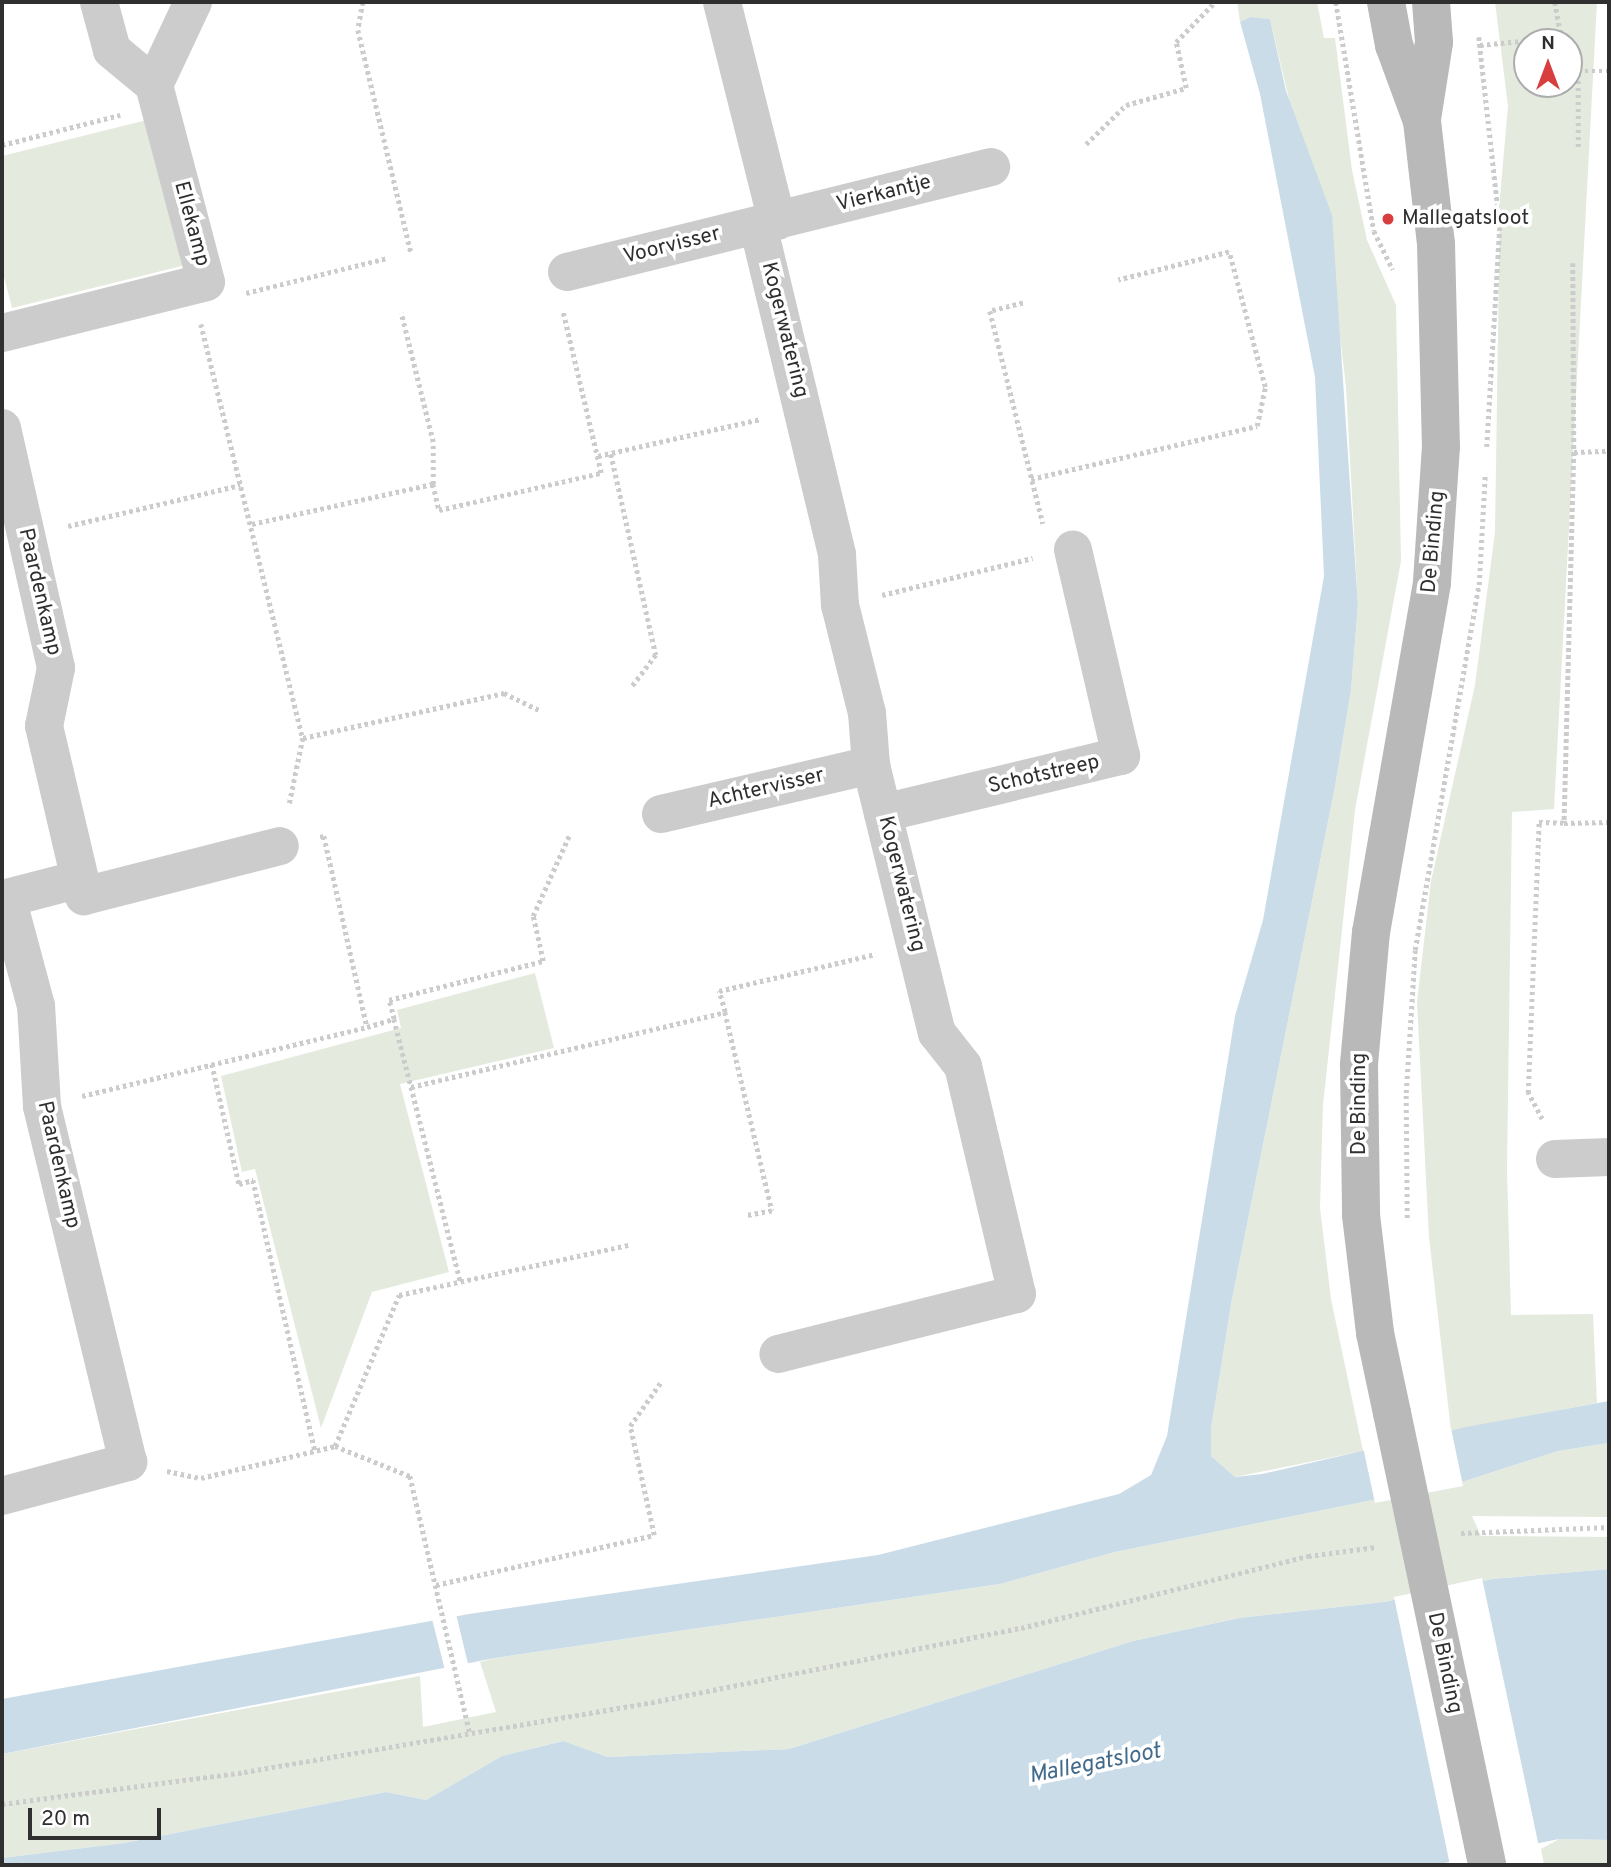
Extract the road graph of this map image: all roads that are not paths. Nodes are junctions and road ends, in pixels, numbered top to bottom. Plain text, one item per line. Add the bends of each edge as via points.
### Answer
1 (99, 2) edge
2 (193, 2) edge
3 (722, 2) edge
4 (1386, 2) edge
5 (1431, 2) edge
6 (157, 95) junction
7 (1422, 121) junction
8 (991, 167) dead end
9 (767, 223) junction
10 (563, 287) road end
11 (2, 333) edge
12 (2, 428) edge
13 (1052, 545) road end
14 (871, 765) junction
15 (883, 813) junction
16 (661, 814) dead end
17 (280, 846) road end
18 (80, 879) junction
19 (5, 899) edge
20 (1609, 1157) edge
21 (1555, 1159) road end
22 (778, 1353) dead end
23 (2, 1496) edge
24 (1487, 1865) edge

1 - 6 street via 112,50
2 - 6 street
3 - 9 street, Kogerwatering
4 - 7 street, De Binding via 1394,45
5 - 7 street, De Binding via 1434,42
6 - 11 street, Ellekamp via 206,282 194,295
7 - 24 street, De Binding, bridge via 1436,244 1441,446 1432,583 1371,932 1359,1065 1361,1215 1375,1333
8 - 9 street, Vierkantje
9 - 10 street, Voorvisser
9 - 14 street, Kogerwatering via 837,555 840,605 867,713
12 - 18 street, Paardenkamp via 56,668 44,726
13 - 15 street, Schotstreep via 1121,757
14 - 15 street, Kogerwatering
14 - 16 street, Achtervisser
15 - 22 street, Kogerwatering via 937,1033 963,1066 1017,1294
17 - 18 street via 84,897
18 - 19 street, Paardenkamp
19 - 23 street, Paardenkamp via 36,1006 42,1106 128,1462
20 - 21 street

